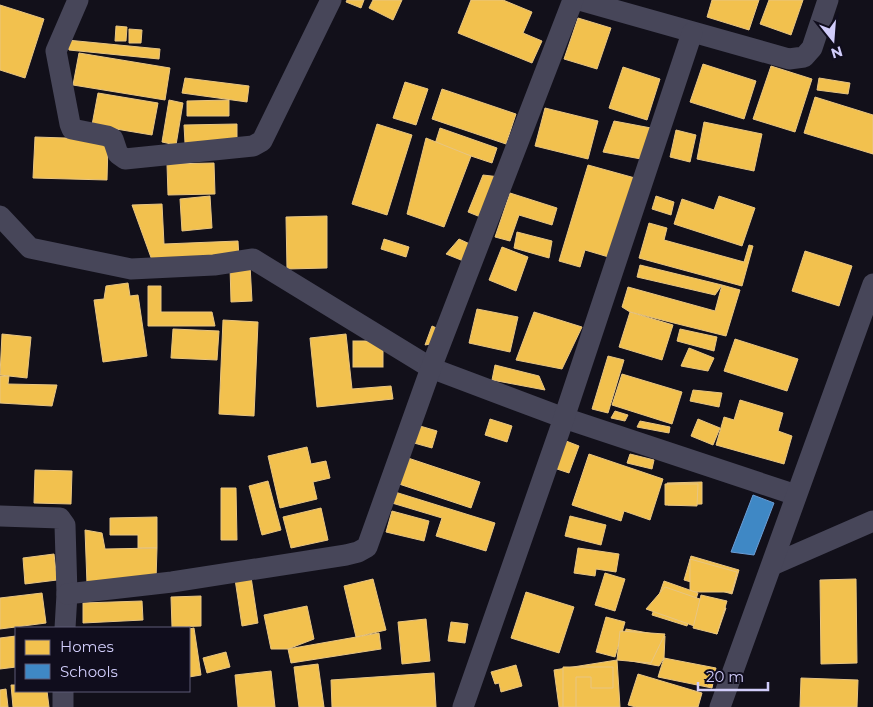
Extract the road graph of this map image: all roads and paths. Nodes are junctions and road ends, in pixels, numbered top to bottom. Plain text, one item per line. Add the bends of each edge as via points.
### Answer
1 (78, 0) edge
2 (331, 0) edge
3 (573, 0) edge
4 (579, 0) edge
5 (828, 0) edge
6 (692, 33) junction
7 (0, 216) edge
8 (873, 284) edge
9 (431, 368) junction
10 (564, 418) junction
11 (796, 495) junction
12 (0, 516) edge
13 (873, 521) edge
14 (772, 565) junction
15 (67, 594) junction
16 (65, 627) edge
17 (63, 692) edge
18 (63, 707) edge
19 (463, 707) edge
20 (720, 707) edge

1 - 2 street via 56,51 70,124 72,129 113,139 118,154 125,159 247,146 262,141
3 - 9 street
4 - 6 street
5 - 6 street via 812,48 804,57 789,59
6 - 10 street
7 - 9 street via 30,248 132,270 253,259
8 - 11 street
9 - 10 street
9 - 15 street via 367,547 346,555
10 - 11 street
10 - 19 street
11 - 14 street
12 - 15 street via 60,518 65,525
13 - 14 street
14 - 20 street
15 - 16 street
17 - 18 street

